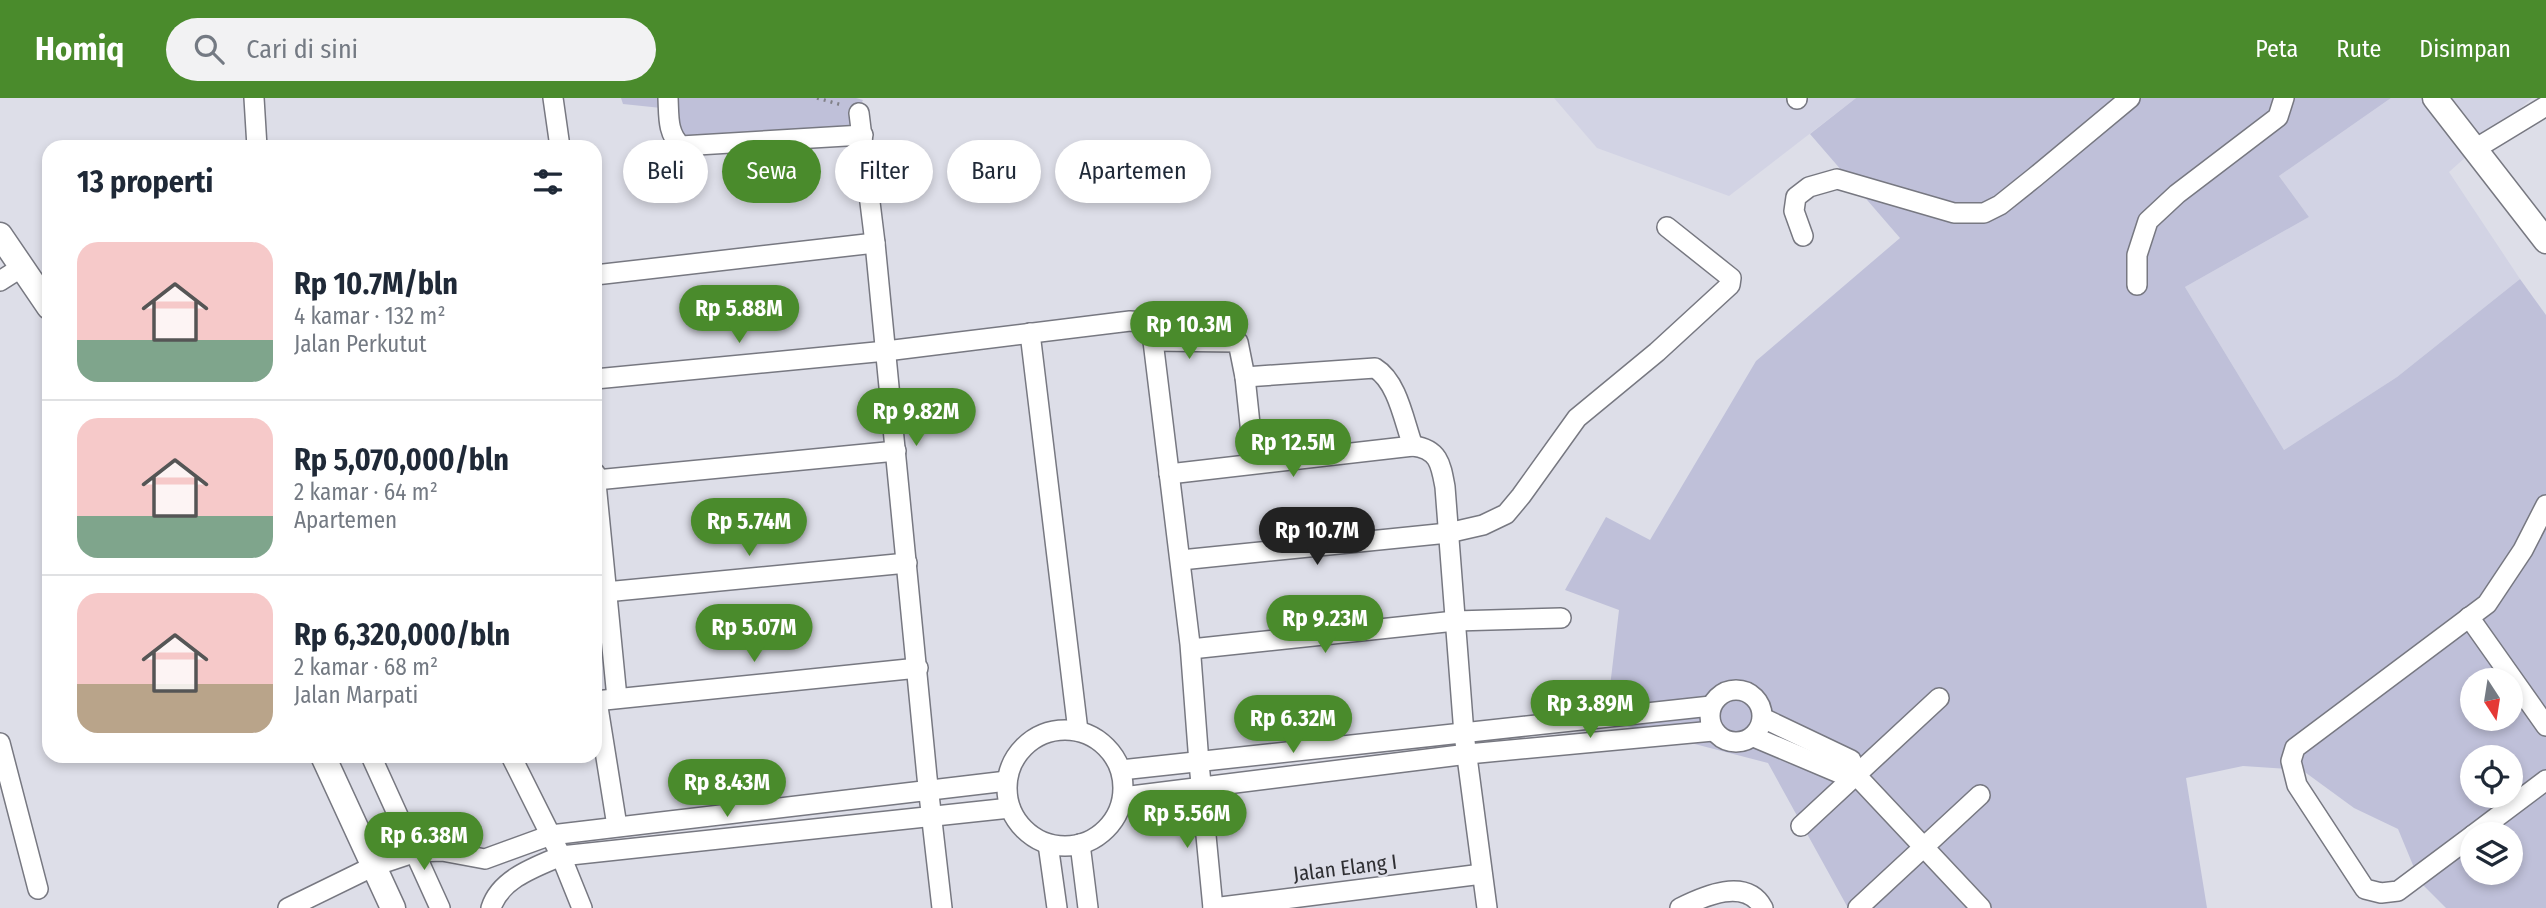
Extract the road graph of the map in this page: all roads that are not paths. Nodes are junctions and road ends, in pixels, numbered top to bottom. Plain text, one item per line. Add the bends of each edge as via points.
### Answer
1 (254, 98) edge
2 (553, 98) edge
3 (668, 98) edge
4 (2130, 98) edge
5 (2284, 98) edge
6 (2435, 98) edge
7 (2546, 106) edge
8 (859, 113) road end
9 (863, 135) junction
10 (257, 140) edge
11 (559, 140) edge
12 (2475, 149) junction
13 (1667, 227) dead end
14 (0, 235) edge
15 (1802, 236) dead end
16 (2546, 241) edge
17 (875, 243) junction
18 (22, 267) junction
19 (602, 274) edge
20 (0, 281) edge
21 (2137, 285) dead end
22 (42, 297) edge
23 (1030, 333) junction
24 (1153, 341) junction
25 (886, 351) junction
26 (1245, 377) junction
27 (602, 379) edge
28 (1413, 446) junction
29 (896, 451) junction
30 (1254, 463) junction
31 (1169, 474) junction
32 (602, 479) edge
33 (2546, 505) edge
34 (1448, 533) junction
35 (1181, 560) junction
36 (907, 563) junction
37 (602, 592) edge
38 (2469, 617) junction
39 (1561, 618) dead end
40 (1455, 621) junction
41 (602, 646) edge
42 (1191, 649) junction
43 (918, 668) junction
44 (1939, 698) dead end
45 (603, 700) edge
46 (1711, 706) junction
47 (1763, 718) junction
48 (2546, 726) edge
49 (1078, 731) junction
50 (1713, 731) junction
51 (1464, 734) junction
52 (1754, 737) junction
53 (0, 743) edge
54 (1468, 754) junction
55 (326, 763) edge
56 (374, 763) edge
57 (515, 763) edge
58 (1199, 763) junction
59 (1121, 771) junction
60 (1856, 775) junction
61 (1007, 780) junction
62 (2546, 780) edge
63 (1201, 787) junction
64 (930, 791) junction
65 (1980, 795) dead end
66 (1123, 797) junction
67 (1010, 808) junction
68 (933, 815) junction
69 (2490, 822) edge
70 (1801, 825) dead end
71 (617, 826) junction
72 (551, 835) junction
73 (1048, 844) junction
74 (1080, 845) junction
75 (2460, 845) edge
76 (1924, 847) junction
77 (416, 852) junction
78 (561, 856) junction
79 (374, 866) junction
80 (1482, 874) junction
81 (38, 889) dead end
82 (288, 908) edge
83 (393, 908) edge
84 (440, 908) edge
85 (491, 908) edge
86 (582, 908) edge
87 (943, 908) edge
88 (1057, 908) edge
89 (1088, 908) edge
90 (1213, 908) edge
91 (1487, 908) edge
92 (1680, 908) edge
93 (1763, 908) edge
94 (1858, 908) edge
95 (1981, 908) edge

1 - 10 street
2 - 11 street
3 - 9 street via 670,130 681,146
4 - 15 street via 2000,205 1984,213 1954,213 1837,180 1809,187 1796,197 1794,211
5 - 21 street via 2278,117 2148,221 2137,255
6 - 12 main road
7 - 12 street
8 - 9 street
9 - 17 street
12 - 16 main road
13 - 34 street via 1731,278 1730,285 1577,418 1506,514
14 - 18 main road
17 - 19 street
17 - 25 street
18 - 20 street
18 - 22 main road
23 - 24 street via 1138,321 1149,328
23 - 25 street
23 - 49 street
24 - 26 street via 1238,342
24 - 31 street
25 - 27 street
25 - 29 street
26 - 28 street via 1375,368 1395,396
26 - 30 street
28 - 30 street
28 - 34 street via 1434,453 1441,469
29 - 32 street
29 - 36 street
30 - 31 street
31 - 35 street
33 - 38 street via 2487,604
34 - 35 street
34 - 40 street
35 - 42 street
36 - 37 street
36 - 43 street
38 - 48 street
38 - 75 street via 2295,748 2291,761 2297,785 2365,889 2381,894 2398,891
39 - 40 street
40 - 42 street
40 - 51 street
41 - 45 street
42 - 58 street
43 - 45 street
43 - 64 street
44 - 60 street
45 - 71 street
46 - 47 street via 1722,694 1738,690 1754,696
46 - 50 street
46 - 51 street
47 - 52 street
47 - 60 street via 1852,760
49 - 59 street via 1105,745
49 - 61 street via 1051,732 1026,745
50 - 52 street via 1732,743
50 - 54 street
51 - 54 street
51 - 58 street
52 - 60 street via 1844,775
53 - 81 street
54 - 63 street
54 - 80 street
55 - 79 main road
56 - 77 street
57 - 72 street
58 - 59 street
58 - 63 street
59 - 66 street
60 - 70 street
60 - 76 street
61 - 64 street
61 - 67 street
62 - 69 street
63 - 66 street
63 - 90 street
64 - 68 street
64 - 71 street
65 - 76 street
66 - 74 street via 1113,822
67 - 68 street
67 - 73 street via 1025,831
68 - 78 street
68 - 87 street
71 - 72 street
72 - 77 street via 485,859 442,851
72 - 78 street
73 - 74 street
73 - 88 street
74 - 89 street
76 - 94 street
76 - 95 street
77 - 79 street
77 - 84 street
78 - 85 street via 511,881 495,895
78 - 86 street
79 - 82 street
79 - 83 main road
80 - 90 street, Jalan Elang I
80 - 91 street
92 - 93 street via 1702,897 1737,891 1749,894

